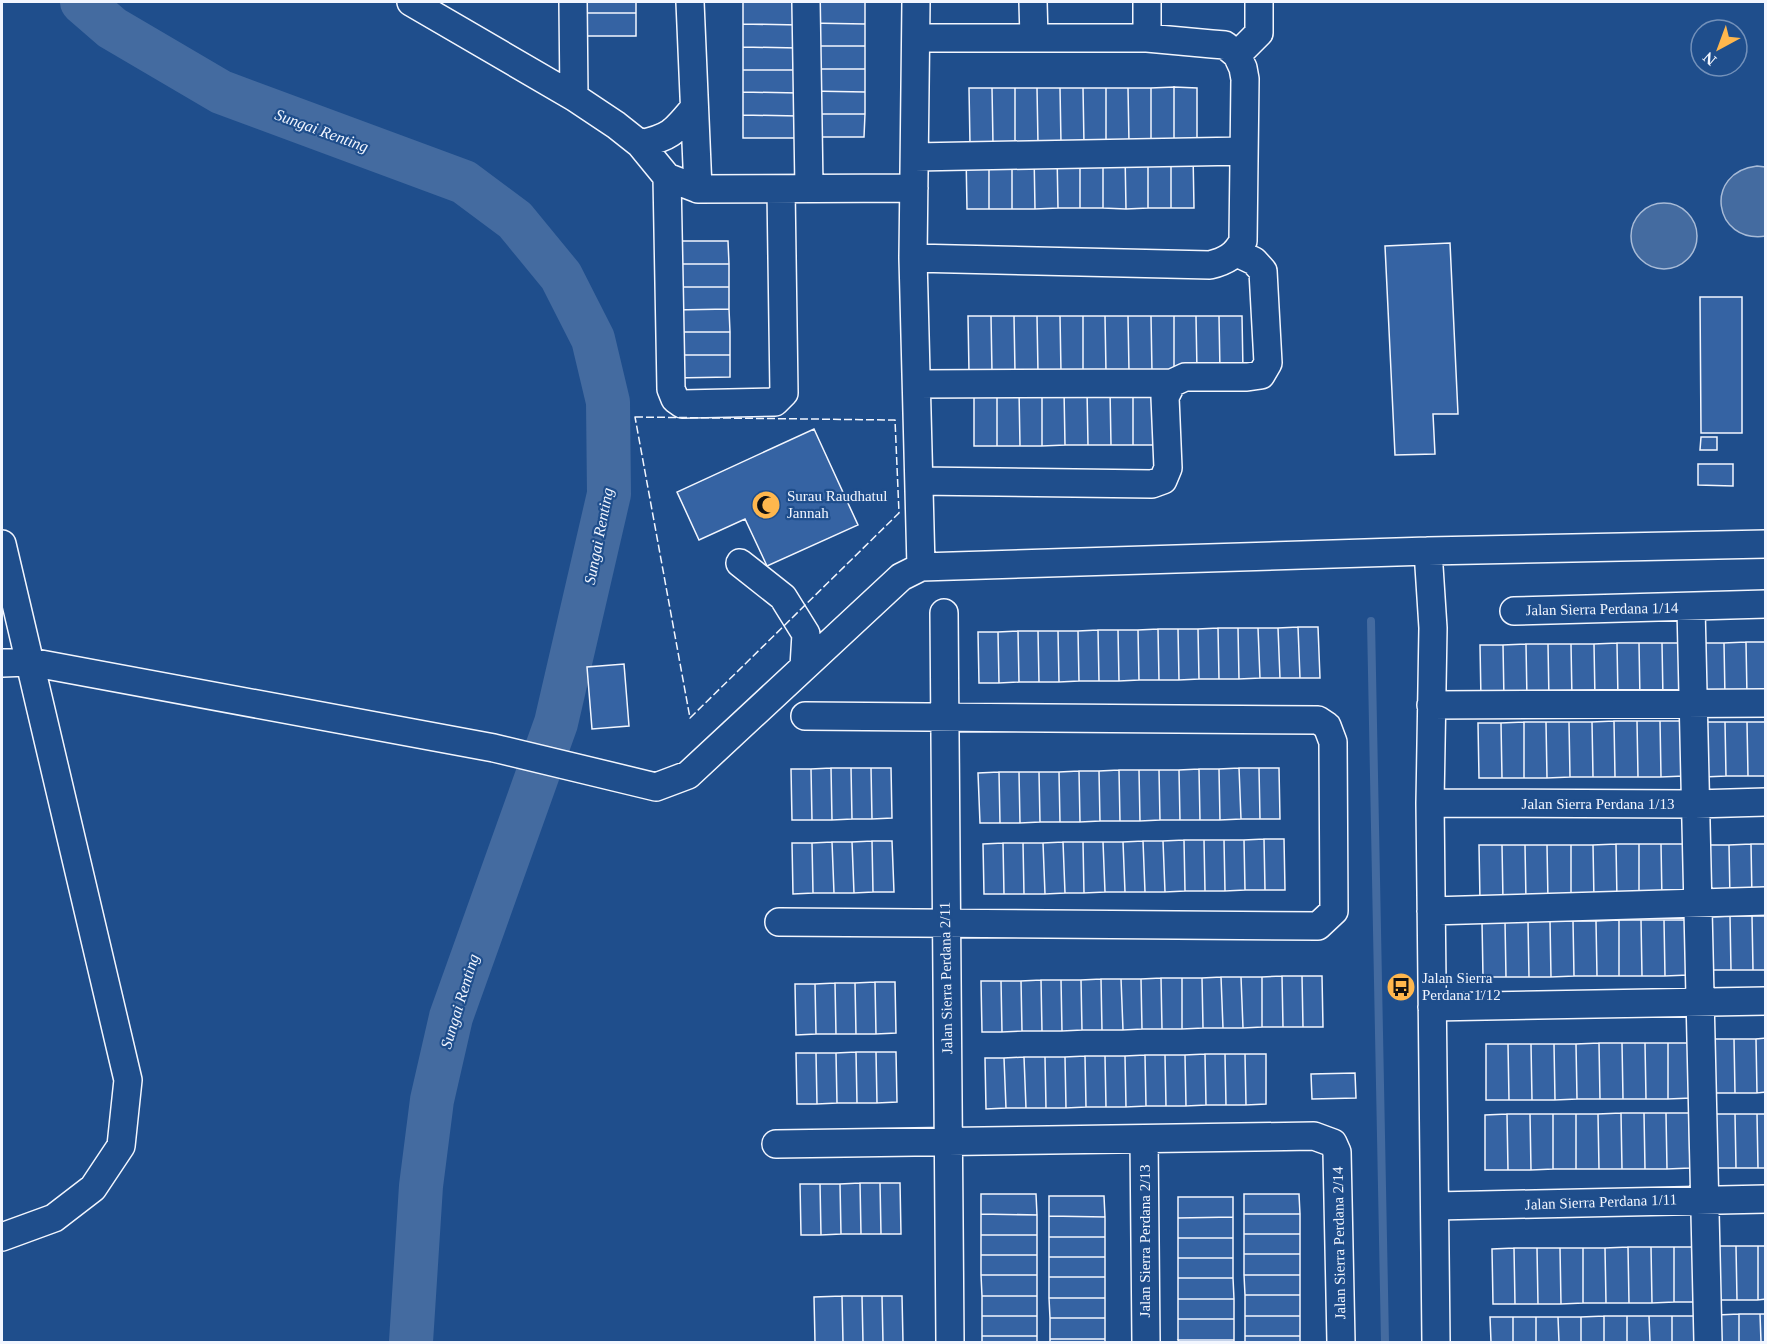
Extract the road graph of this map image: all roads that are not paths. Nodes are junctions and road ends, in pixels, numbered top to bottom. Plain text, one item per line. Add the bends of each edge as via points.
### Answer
1 (411, 2) edge
2 (573, 2) edge
3 (690, 2) edge
4 (806, 2) edge
5 (916, 2) edge
6 (1033, 2) edge
7 (1147, 2) edge
8 (1259, 2) edge
9 (456, 15) edge
10 (916, 38) junction
11 (1034, 38) junction
12 (1147, 38) junction
13 (1237, 55) junction
14 (574, 97) junction
15 (694, 108) junction
16 (640, 144) junction
17 (1244, 151) junction
18 (915, 157) junction
19 (667, 177) junction
20 (809, 188) junction
21 (914, 188) junction
22 (698, 189) junction
23 (782, 189) junction
24 (1237, 253) junction
25 (913, 258) junction
26 (1172, 383) junction
27 (916, 384) junction
28 (919, 481) junction
29 (2, 544) edge
30 (1766, 544) edge
31 (1428, 551) junction
32 (740, 563) dead end
33 (921, 567) junction
34 (1766, 604) edge
35 (1691, 607) junction
36 (1514, 611) dead end
37 (944, 613) dead end
38 (30, 662) junction
39 (2, 663) edge
40 (804, 667) junction
41 (1692, 703) junction
42 (1766, 703) edge
43 (1431, 705) junction
44 (805, 716) dead end
45 (944, 717) junction
46 (1766, 802) edge
47 (1430, 803) junction
48 (1695, 804) junction
49 (1766, 901) edge
50 (1698, 903) junction
51 (1431, 911) junction
52 (779, 922) dead end
53 (946, 923) junction
54 (1766, 1001) edge
55 (1701, 1002) junction
56 (1432, 1007) junction
57 (1144, 1139) junction
58 (948, 1142) junction
59 (776, 1144) dead end
60 (1705, 1199) junction
61 (1766, 1199) edge
62 (1436, 1206) junction
63 (2, 1238) edge
64 (950, 1342) edge
65 (1146, 1342) edge
66 (1341, 1342) edge
67 (1436, 1342) edge
68 (1708, 1342) edge

1 - 9 street
2 - 14 street
3 - 15 street
4 - 20 street
5 - 10 street
6 - 11 street
7 - 12 street
8 - 13 street via 1259,33
9 - 14 street
10 - 11 street
10 - 18 street
11 - 12 street
12 - 13 street via 1225,45
13 - 17 street via 1245,79
14 - 16 street
15 - 16 street via 674,133
15 - 22 street
16 - 19 street
17 - 18 street
17 - 24 street via 1243,241
18 - 21 street
19 - 22 street
19 - 23 street via 671,388 682,404 768,403 784,393
20 - 21 street
20 - 23 street
21 - 25 street
22 - 23 street
24 - 25 street via 1210,265
24 - 26 street via 1254,261 1263,271 1268,363 1261,375 1185,377
25 - 27 street
26 - 27 street
26 - 28 street via 1165,397 1168,468 1162,480 1152,484
27 - 28 street
28 - 33 street
29 - 38 street
30 - 31 street
31 - 33 street
31 - 43 street via 1433,628
32 - 40 street via 783,597 806,634
33 - 40 street via 901,577
34 - 35 street, Jalan Sierra Perdana 1/14
35 - 36 street, Jalan Sierra Perdana 1/14
35 - 41 street
37 - 45 street, Jalan Sierra Perdana 2/11
38 - 39 street
38 - 40 street via 494,748 656,787 688,775
38 - 63 street via 128,1080 121,1146 93,1188 54,1218
41 - 42 street
41 - 43 street
41 - 48 street
43 - 47 street
44 - 45 street
45 - 53 street, Jalan Sierra Perdana 2/11
45 - 53 street via 1318,720 1327,726 1333,741 1334,911 1318,926
46 - 48 street, Jalan Sierra Perdana 1/13
47 - 48 street, Jalan Sierra Perdana 1/13
47 - 51 street
48 - 50 street
49 - 50 street
50 - 51 street
50 - 55 street
51 - 56 street
52 - 53 street
53 - 58 street, Jalan Sierra Perdana 2/11
54 - 55 street
55 - 56 street
55 - 60 street
56 - 62 street
57 - 58 street
57 - 65 street, Jalan Sierra Perdana 2/13
57 - 66 street, Jalan Sierra Perdana 2/14 via 1314,1136 1333,1143 1337,1152
58 - 59 street
58 - 64 street, Jalan Sierra Perdana 2/11
60 - 61 street, Jalan Sierra Perdana 1/11
60 - 62 street, Jalan Sierra Perdana 1/11
60 - 68 street
62 - 67 street

